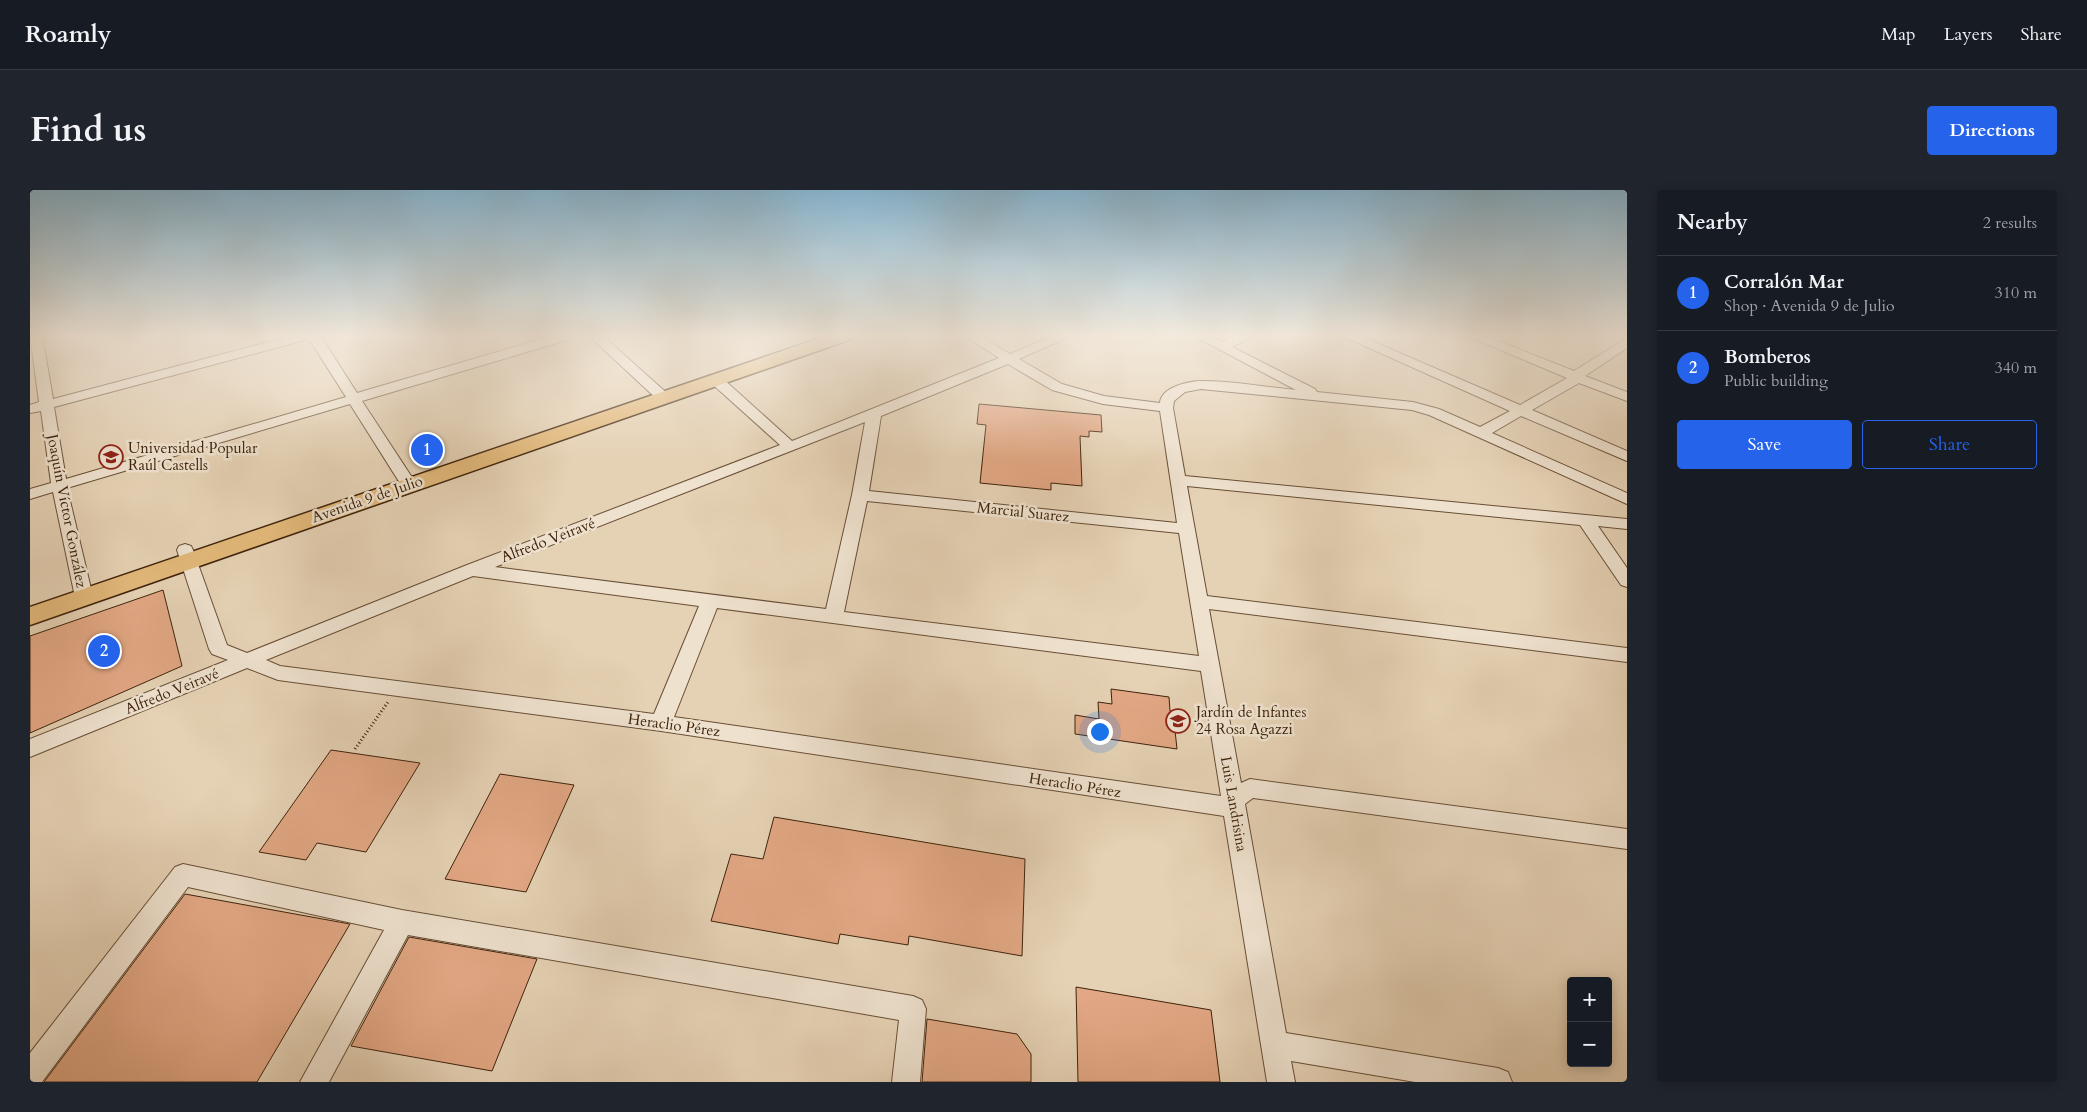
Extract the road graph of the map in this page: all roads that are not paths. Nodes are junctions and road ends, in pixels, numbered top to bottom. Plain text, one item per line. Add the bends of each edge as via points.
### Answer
1 (43, 377) edge
2 (154, 377) edge
3 (338, 377) edge
4 (428, 377) edge
5 (640, 377) edge
6 (710, 377) edge
7 (726, 377) edge
8 (966, 377) edge
9 (1039, 377) edge
10 (1280, 377) edge
11 (1444, 377) edge
12 (1574, 377) edge
13 (1577, 378) junction
14 (716, 380) junction
15 (660, 395) junction
16 (1320, 397) junction
17 (1627, 397) edge
18 (352, 399) junction
19 (47, 405) junction
20 (1166, 408) junction
21 (30, 409) edge
22 (1522, 410) junction
23 (874, 414) junction
24 (1481, 433) junction
25 (789, 446) junction
26 (1627, 456) edge
27 (407, 480) junction
28 (1178, 480) junction
29 (59, 485) junction
30 (30, 494) edge
31 (860, 495) junction
32 (1627, 499) edge
33 (1586, 521) junction
34 (1627, 524) edge
35 (1187, 528) junction
36 (187, 556) junction
37 (473, 569) junction
38 (1627, 581) edge
39 (83, 591) junction
40 (1199, 601) junction
41 (710, 602) junction
42 (30, 603) edge
43 (30, 616) edge
44 (834, 616) junction
45 (1627, 655) edge
46 (247, 661) junction
47 (1210, 665) junction
48 (661, 723) junction
49 (30, 748) edge
50 (1233, 800) junction
51 (1627, 839) edge
52 (402, 922) junction
53 (1275, 1045) junction
54 (30, 1075) edge
55 (314, 1082) edge
56 (906, 1082) edge
57 (1281, 1082) edge
58 (1498, 1082) edge

1 - 19 street, Joaquín Víctor González
2 - 19 street
3 - 18 street
4 - 18 street
5 - 15 street
6 - 15 main road, Avenida 9 de Julio
7 - 14 main road, Avenida 9 de Julio
8 - 23 street, Alfredo Veiravé
9 - 20 street via 1057,387 1103,400
10 - 16 street
11 - 22 street
12 - 13 street
13 - 17 street
13 - 22 street
14 - 15 main road, Avenida 9 de Julio
14 - 25 street
15 - 27 main road, Avenida 9 de Julio
16 - 20 street via 1201,385 1181,389 1167,399
16 - 24 street via 1413,406
18 - 27 street
18 - 29 street
19 - 21 street
19 - 29 street, Joaquín Víctor González
20 - 28 street, Luis Landrisina
22 - 24 street
22 - 26 street
23 - 25 street, Alfredo Veiravé
23 - 31 street
24 - 32 street
25 - 37 street, Alfredo Veiravé
27 - 36 main road, Avenida 9 de Julio
28 - 33 street
28 - 35 street, Luis Landrisina
29 - 30 street
29 - 39 street, Joaquín Víctor González
31 - 35 street, Marcial Suarez
31 - 44 street
33 - 34 street
33 - 38 street
35 - 40 street, Luis Landrisina
36 - 39 main road, Avenida 9 de Julio
36 - 46 street, Heraclio Pérez via 219,649
37 - 41 street
37 - 46 street, Alfredo Veiravé
39 - 42 main road, Avenida 9 de Julio
39 - 43 main road, Avenida 9 de Julio
40 - 45 street
40 - 47 street, Luis Landrisina
41 - 44 street
41 - 48 street
44 - 47 street
46 - 48 street, Heraclio Pérez via 278,673
46 - 49 street, Alfredo Veiravé
47 - 50 street, Luis Landrisina
48 - 50 street, Heraclio Pérez via 1223,807
50 - 51 street via 1250,788
50 - 53 street, Luis Landrisina
52 - 54 street via 183,875
52 - 55 street
52 - 56 street via 913,1009
53 - 57 street, Luis Landrisina
53 - 58 street

